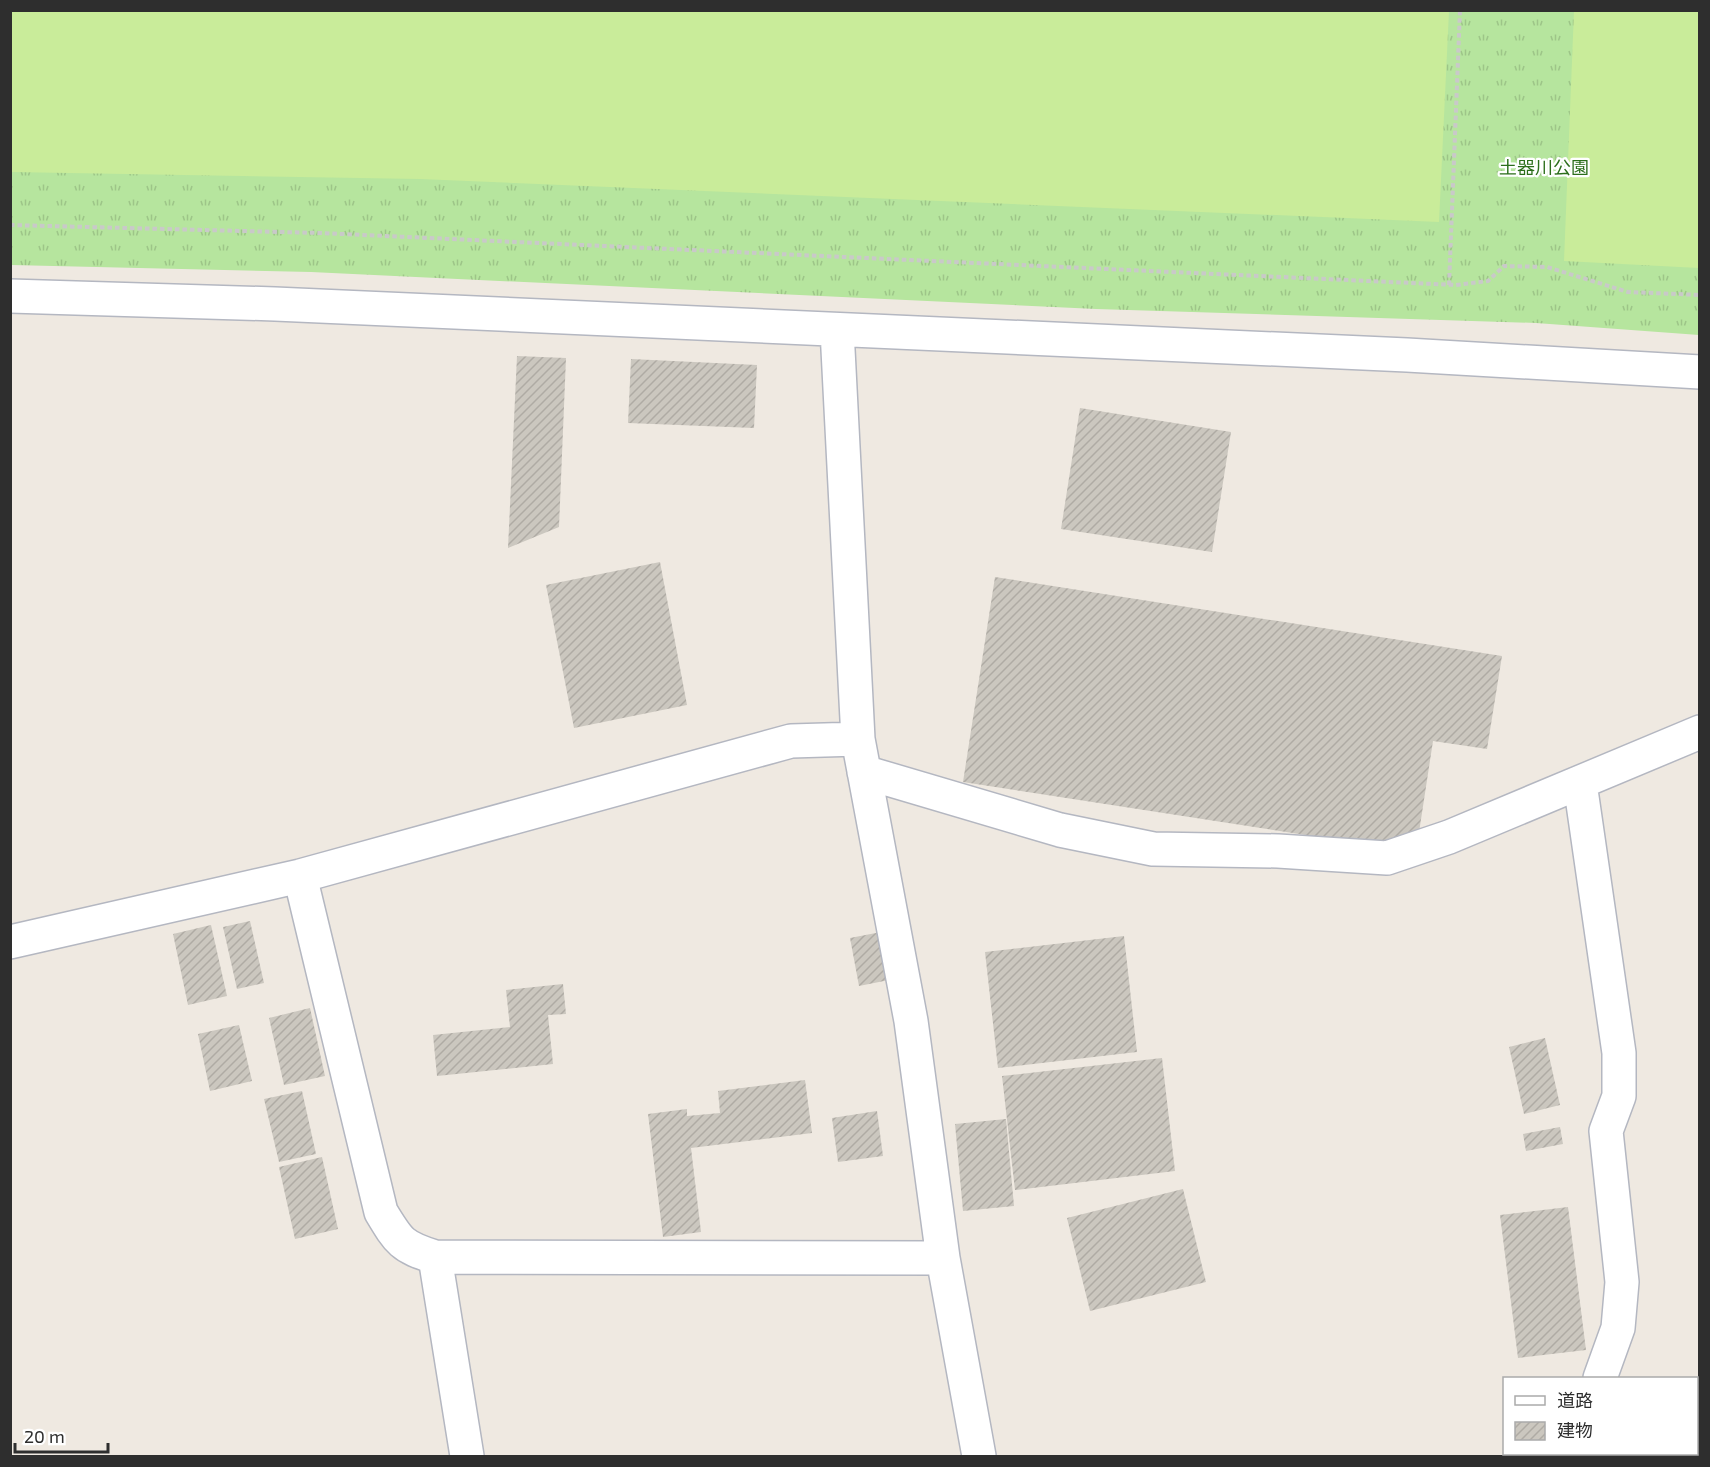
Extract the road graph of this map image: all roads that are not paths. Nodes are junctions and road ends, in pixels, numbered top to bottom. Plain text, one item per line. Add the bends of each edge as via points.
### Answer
1 (10, 296) edge
2 (837, 330) junction
3 (1700, 372) edge
4 (1700, 732) edge
5 (858, 739) junction
6 (864, 772) junction
7 (1580, 783) junction
8 (300, 876) junction
9 (10, 942) edge
10 (435, 1257) junction
11 (943, 1258) junction
12 (1600, 1377) edge
13 (467, 1456) edge
14 (979, 1456) edge

1 - 2 street
2 - 3 street via 1395,354
2 - 5 street
4 - 7 street
5 - 6 street
5 - 8 street via 791,741
6 - 7 street via 1060,830 1152,849 1387,858
6 - 11 street via 911,1021
7 - 12 street via 1619,1053 1619,1096 1606,1131 1622,1282 1618,1328
8 - 9 street
8 - 10 street via 381,1212 409,1249
10 - 11 street
10 - 13 street
11 - 14 street

